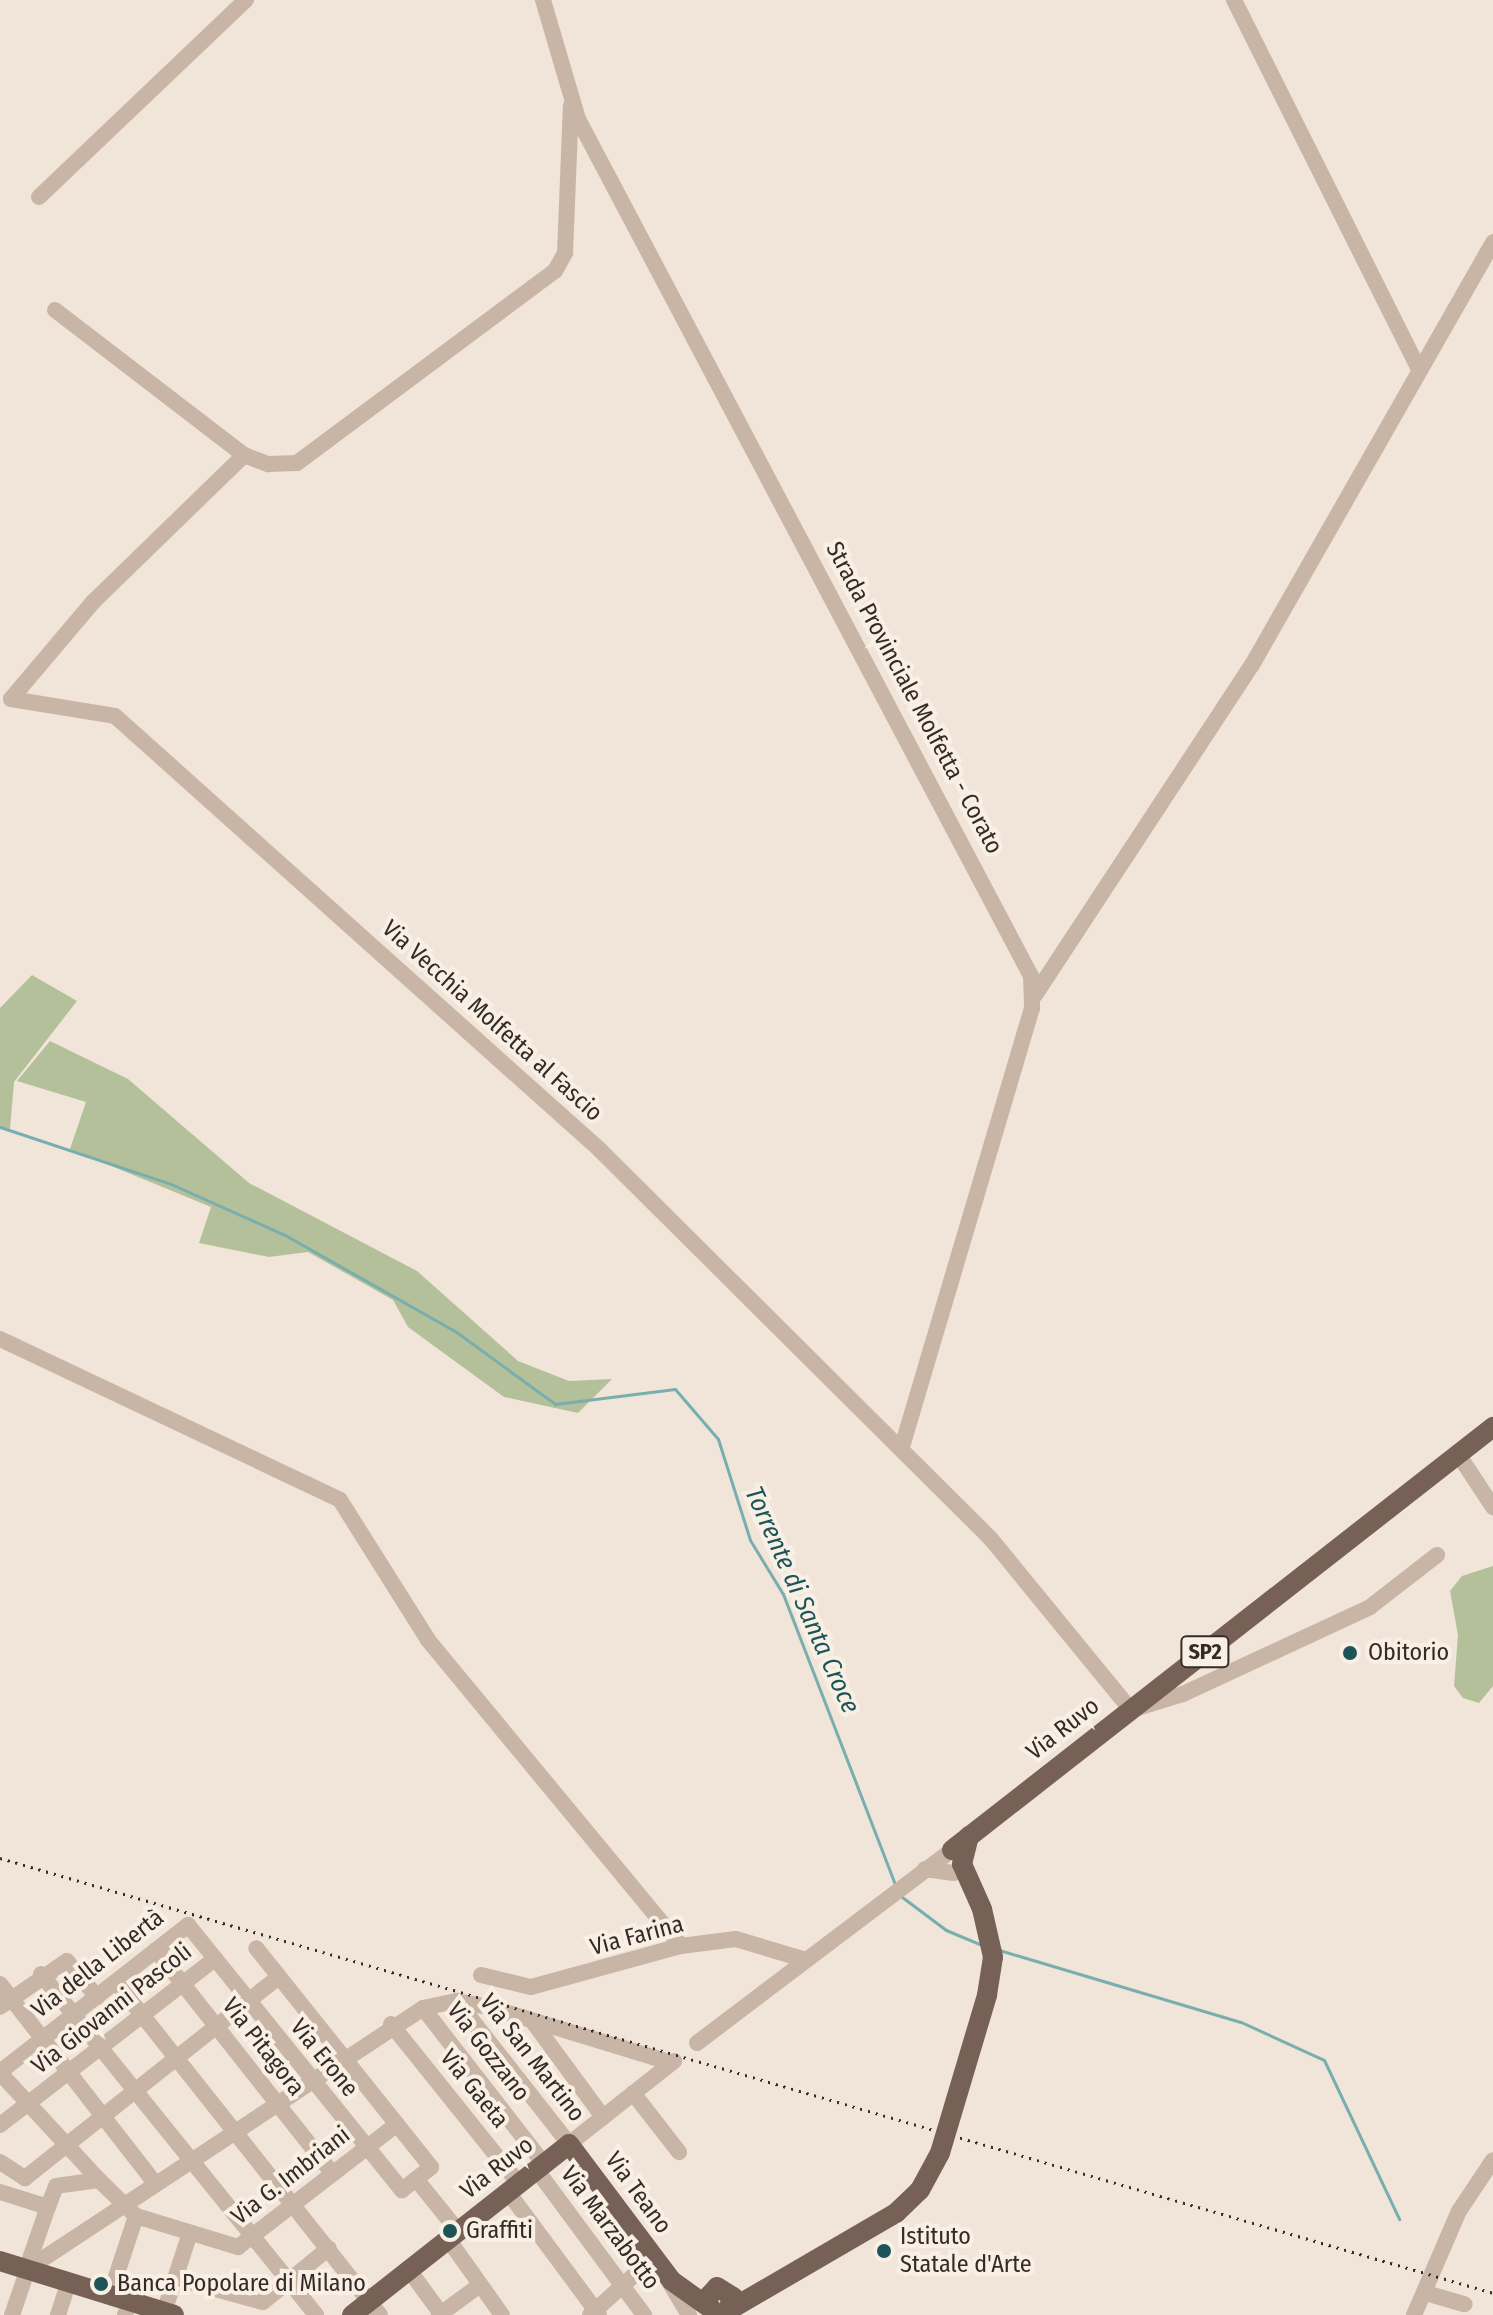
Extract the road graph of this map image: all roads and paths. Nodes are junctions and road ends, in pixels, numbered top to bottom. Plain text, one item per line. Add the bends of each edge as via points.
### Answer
1 (246, 0) edge
2 (543, 0) edge
3 (1234, 0) edge
4 (571, 100) junction
5 (39, 197) dead end
6 (1493, 242) edge
7 (55, 310) dead end
8 (1418, 368) junction
9 (244, 455) junction
10 (1035, 995) junction
11 (0, 1339) edge
12 (1493, 1427) edge
13 (901, 1449) junction
14 (1458, 1454) junction
15 (1493, 1507) edge
16 (1437, 1555) dead end
17 (1131, 1710) junction
18 (956, 1862) junction
19 (188, 1925) joint
20 (681, 1946) junction
21 (256, 1948) dead end
22 (156, 1950) junction
23 (215, 1959) junction
24 (806, 1960) junction
25 (41, 1974) junction
26 (481, 1975) dead end
27 (279, 1977) junction
28 (116, 1982) junction
29 (0, 1984) edge
30 (184, 1984) junction
31 (97, 1997) junction
32 (247, 1999) junction
33 (457, 2001) junction
34 (6, 2003) edge
35 (423, 2008) junction
36 (76, 2013) junction
37 (144, 2016) junction
38 (533, 2022) junction
39 (391, 2024) junction
40 (214, 2025) junction
41 (42, 2038) junction
42 (697, 2043) dead end
43 (102, 2047) junction
44 (174, 2055) junction
45 (342, 2057) junction
46 (0, 2072) edge
47 (67, 2074) junction
48 (308, 2080) junction
49 (135, 2087) junction
50 (633, 2093) junction
51 (274, 2102) junction
52 (25, 2106) junction
53 (101, 2114) junction
54 (603, 2117) junction
55 (397, 2124) junction
56 (0, 2125) edge
57 (232, 2130) junction
58 (63, 2143) junction
59 (569, 2144) junction
60 (366, 2147) junction
61 (679, 2152) dead end
62 (188, 2159) junction
63 (1493, 2160) edge
64 (0, 2162) edge
65 (540, 2167) junction
66 (333, 2174) junction
67 (416, 2179) junction
68 (99, 2180) junction
69 (155, 2183) junction
70 (514, 2188) junction
71 (0, 2192) edge
72 (293, 2205) junction
73 (48, 2207) junction
74 (120, 2207) junction
75 (136, 2216) junction
76 (190, 2233) junction
77 (453, 2235) junction
78 (253, 2236) junction
79 (329, 2248) junction
80 (0, 2261) edge
81 (409, 2270) junction
82 (663, 2271) junction
83 (0, 2273) edge
84 (25, 2275) junction
85 (175, 2278) junction
86 (289, 2281) junction
87 (480, 2285) junction
88 (622, 2285) junction
89 (65, 2293) junction
90 (1429, 2294) junction
91 (110, 2295) junction
92 (1465, 2304) dead end
93 (241, 2308) edge
94 (375, 2308) edge
95 (715, 2308) edge
96 (595, 2313) edge
97 (129, 2314) edge
98 (169, 2314) edge
99 (12, 2315) edge
100 (58, 2315) edge
101 (316, 2315) edge
102 (352, 2315) edge
103 (441, 2315) edge
104 (502, 2315) edge
105 (644, 2315) edge
106 (1414, 2315) edge

1 - 5 street
2 - 4 street, Strada Provinciale Molfetta - Corato
3 - 8 street
4 - 9 street via 565,253 555,271 297,463 268,464
4 - 10 street, Strada Provinciale Molfetta - Corato via 1023,957
6 - 8 street
7 - 9 street
8 - 10 street via 1252,665
9 - 13 street, Via Vecchia Molfetta al Fascio via 93,602 11,699 115,716 600,1150
10 - 13 street
11 - 20 street via 340,1500 428,1640
12 - 14 main road, SP2
13 - 17 street, Via Vecchia Molfetta al Fascio via 1001,1551
14 - 15 street
14 - 17 main road, Via Ruvo / SP2
16 - 17 street via 1370,1607 1183,1694
17 - 18 main road, Via Ruvo / SP2 via 969,1836
18 - 24 street, Via Ruvo via 921,1871
18 - 95 main road, bridge via 977,1901 993,1957 987,1995 940,2153 920,2190 896,2213
19 - 22 street, Via della Libertà
19 - 23 street, Via Erone
20 - 24 street, Via Farina via 736,1939
20 - 26 street, Via Farina via 531,1987
21 - 27 street
22 - 28 street, Via della Libertà
22 - 30 street, Via Pitagora
23 - 30 street, Via Giovanni Pascoli
23 - 32 street, Via Erone
24 - 42 street, Via Ruvo
25 - 31 street via 67,1961
25 - 34 street
25 - 36 street
27 - 32 street
27 - 45 street
28 - 31 street, Via della Libertà
28 - 37 street
29 - 34 street
30 - 37 street, Via Giovanni Pascoli
30 - 40 street, Via Pitagora
31 - 36 street, Via della Libertà
32 - 40 street
32 - 48 street, Via Erone
33 - 35 street
33 - 38 street
33 - 59 street, Via San Martino
34 - 41 street
35 - 39 street
35 - 65 street, Via Gozzano
36 - 41 street, Via della Libertà
36 - 43 street
37 - 43 street, Via Giovanni Pascoli
37 - 44 street
38 - 50 street, Via Ruvo via 673,2062
38 - 54 street
39 - 45 street
39 - 70 street, Via Gaeta
40 - 44 street
40 - 51 street, Via Pitagora
41 - 46 street, Via della Libertà
41 - 47 street
43 - 47 street, Via Giovanni Pascoli
43 - 49 street
44 - 49 street
44 - 57 street
45 - 48 street
45 - 55 street
46 - 52 street
47 - 52 street, Via Giovanni Pascoli
47 - 53 street
48 - 51 street
48 - 60 street, Via Erone
49 - 53 street
49 - 62 street
50 - 54 street, Via Ruvo
50 - 61 street
51 - 57 street
51 - 66 street, Via Pitagora
52 - 56 street, Via Giovanni Pascoli
52 - 58 street
53 - 58 street
53 - 69 street
54 - 59 street, Via Ruvo
55 - 60 street, Via G. Imbriani
55 - 67 street via 431,2167
57 - 62 street
57 - 72 street
58 - 64 street via 25,2178
58 - 68 street
59 - 65 main road, Via Ruvo
59 - 82 main road, Via Teano
60 - 66 street, Via G. Imbriani
60 - 67 street, Via Erone via 402,2190
62 - 69 street
62 - 78 street
63 - 90 street via 1459,2211
65 - 70 main road, Via Ruvo
65 - 88 street, Via Marzabotto
66 - 72 street, Via G. Imbriani
67 - 77 street
68 - 73 street via 56,2186
68 - 74 street
69 - 74 street
70 - 77 main road, Via Ruvo
70 - 96 street, Via Gaeta
71 - 73 street
72 - 78 street, Via G. Imbriani
72 - 79 street
73 - 84 street
74 - 75 street, Via G. Imbriani
74 - 84 street
75 - 76 street, Via G. Imbriani
75 - 91 street
76 - 78 street, Via G. Imbriani via 238,2247
76 - 85 street
77 - 81 main road, Via Ruvo
77 - 87 street
78 - 86 street
79 - 86 street
79 - 94 street
80 - 84 main road
81 - 94 main road, Via Ruvo
81 - 103 street
82 - 88 street
82 - 95 main road, Via Teano
83 - 84 main road
84 - 89 main road
84 - 91 main road
84 - 99 street
85 - 93 street
85 - 98 street
86 - 93 street via 263,2302
86 - 101 street
87 - 103 street
87 - 104 street
88 - 96 street
88 - 105 street, Via Marzabotto
89 - 97 main road
89 - 100 street
90 - 92 street
90 - 106 street
91 - 98 main road
94 - 102 main road, Via Ruvo

